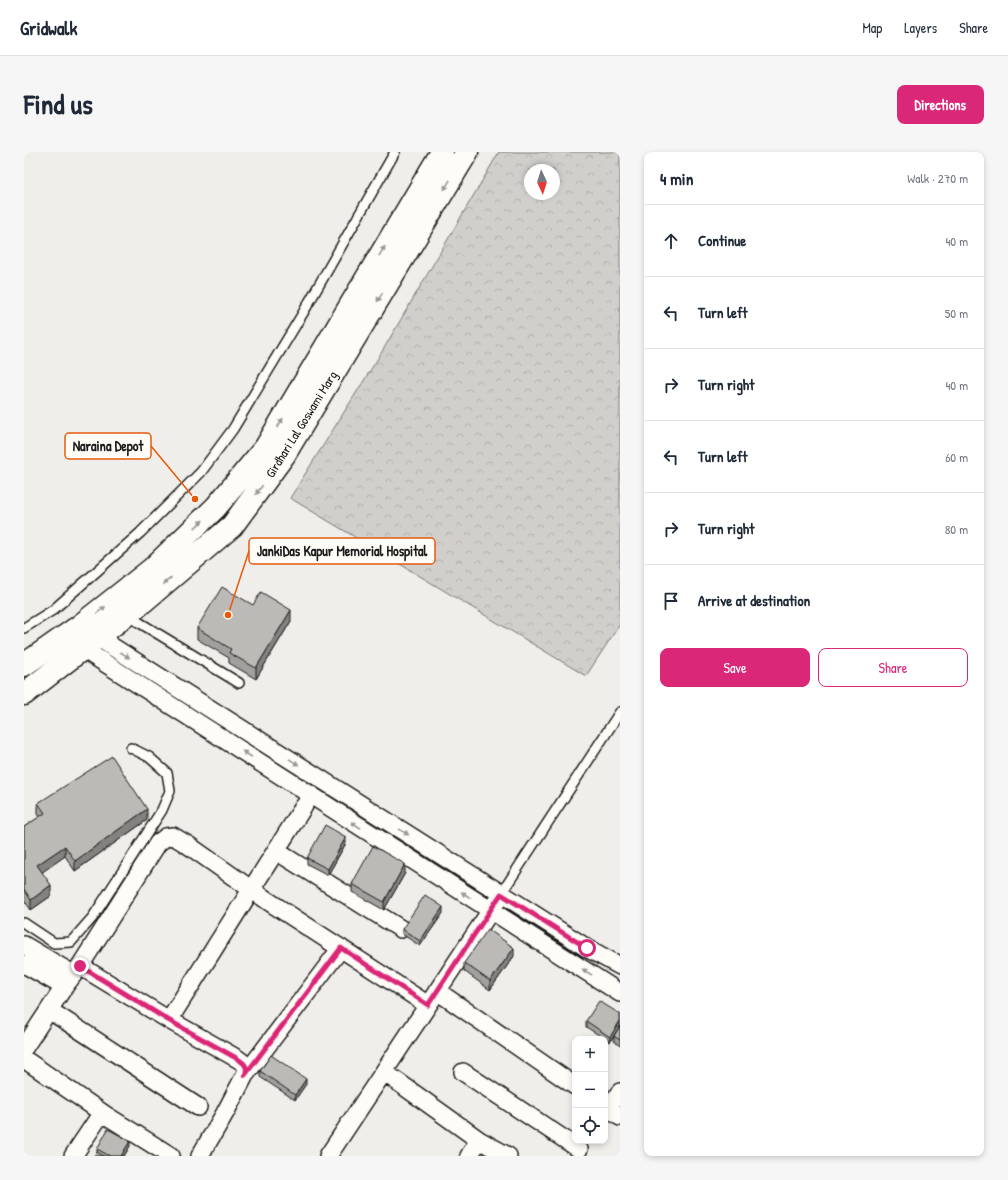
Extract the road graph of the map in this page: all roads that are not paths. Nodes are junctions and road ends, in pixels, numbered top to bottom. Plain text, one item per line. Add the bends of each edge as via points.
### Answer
1 (395, 152) edge
2 (442, 152) edge
3 (467, 152) edge
4 (126, 615) junction
5 (24, 628) edge
6 (82, 637) junction
7 (24, 665) edge
8 (239, 683) dead end
9 (24, 694) edge
10 (620, 712) edge
11 (131, 748) dead end
12 (304, 806) dead end
13 (276, 851) junction
14 (251, 889) junction
15 (501, 894) junction
16 (490, 911) junction
17 (24, 922) edge
18 (401, 929) edge
19 (24, 945) edge
20 (341, 948) junction
21 (24, 964) edge
22 (620, 966) edge
23 (72, 976) junction
24 (620, 993) edge
25 (432, 998) junction
26 (49, 1010) junction
27 (168, 1020) junction
28 (24, 1048) edge
29 (24, 1059) edge
30 (384, 1072) junction
31 (462, 1072) dead end
32 (245, 1075) junction
33 (572, 1084) edge
34 (620, 1092) edge
35 (198, 1107) dead end
36 (609, 1111) edge
37 (107, 1116) junction
38 (479, 1140) junction
39 (579, 1148) edge
40 (73, 1156) edge
41 (171, 1156) edge
42 (200, 1156) edge
43 (328, 1156) edge
44 (469, 1156) edge
45 (508, 1156) edge

1 - 5 lane via 233,429 201,472 140,533 58,606
6 -> 2 main road, Girdhari Lal Goswami Marg via 216,507 266,447
3 -> 4 main road, Girdhari Lal Goswami Marg via 284,455 232,526
4 - 6 main road, Girdhari Lal Goswami Marg
4 - 8 lane
6 - 7 main road, Girdhari Lal Goswami Marg
6 - 9 main road, Girdhari Lal Goswami Marg
6 -> 15 street
16 -> 6 street
10 - 15 lane
11 - 17 lane via 149,757 167,773 170,791 162,810 93,917 70,942 54,943
12 - 13 street
13 - 14 street
13 - 18 street
14 - 20 street
14 - 23 street via 188,844 174,836 166,837 158,843
14 - 27 street
15 - 16 street
15 - 22 street
24 -> 16 street
16 - 25 street
19 - 23 street
20 - 25 street
20 - 32 street
21 - 23 street
23 - 26 street
23 - 27 street
25 - 30 street
25 - 33 street
26 - 28 street
26 - 35 street
27 - 32 street via 238,1059 245,1064
29 - 37 street
30 - 38 street
30 - 43 street
31 - 39 street
32 - 42 street
34 - 36 street
37 - 40 street via 99,1118
37 - 41 street
38 - 44 street
38 - 45 street

